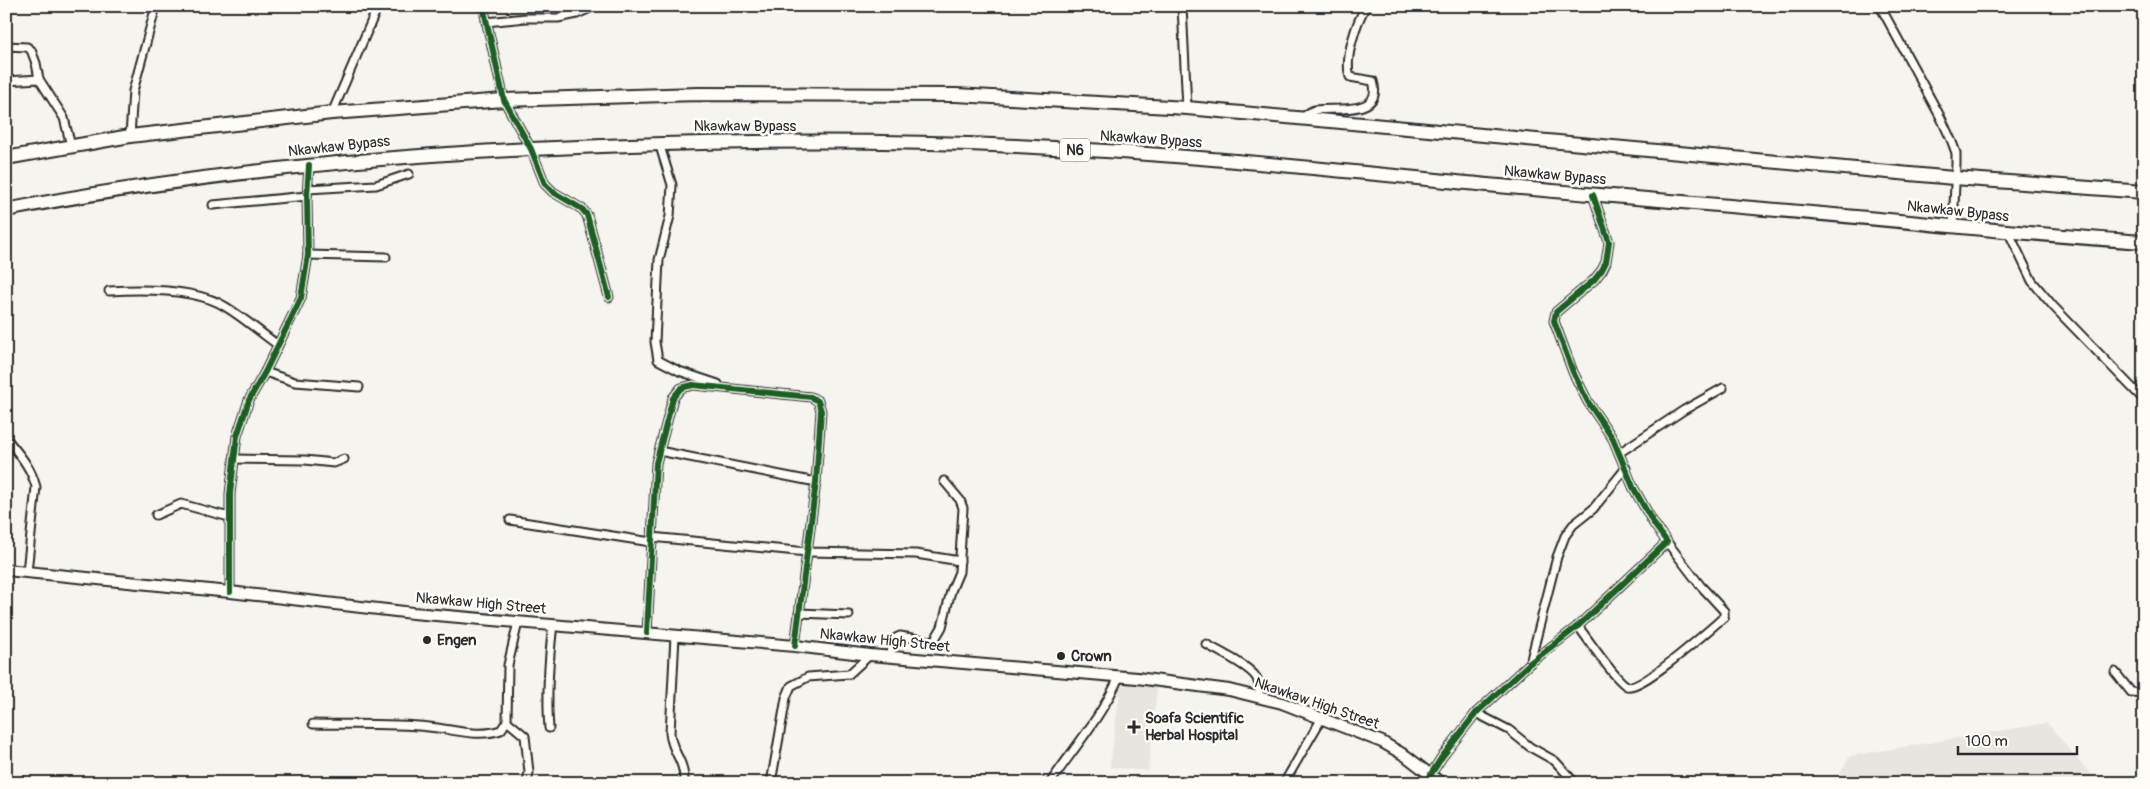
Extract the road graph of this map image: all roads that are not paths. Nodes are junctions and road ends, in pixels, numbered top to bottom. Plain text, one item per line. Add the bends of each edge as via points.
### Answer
1 (156, 6) edge
2 (378, 6) edge
3 (483, 6) edge
4 (595, 6) edge
5 (1182, 6) edge
6 (1366, 6) edge
7 (1880, 6) edge
8 (486, 22) junction
9 (6, 46) edge
10 (39, 79) junction
11 (6, 81) edge
12 (504, 100) junction
13 (1188, 108) junction
14 (332, 113) junction
15 (1300, 119) junction
16 (130, 136) junction
17 (659, 142) junction
18 (71, 146) junction
19 (531, 149) junction
20 (6, 158) edge
21 (309, 165) junction
22 (410, 174) dead end
23 (1954, 178) junction
24 (2144, 192) edge
25 (308, 193) junction
26 (1593, 195) junction
27 (213, 205) dead end
28 (6, 210) edge
29 (1953, 226) junction
30 (2008, 233) junction
31 (2144, 242) edge
32 (308, 255) junction
33 (386, 257) dead end
34 (109, 292) dead end
35 (609, 297) dead end
36 (278, 346) junction
37 (266, 372) junction
38 (359, 387) dead end
39 (730, 388) junction
40 (1723, 388) dead end
41 (2144, 400) edge
42 (6, 438) edge
43 (659, 451) junction
44 (1619, 453) junction
45 (234, 459) junction
46 (344, 459) dead end
47 (1626, 468) junction
48 (944, 481) dead end
49 (816, 482) junction
50 (156, 515) dead end
51 (229, 517) junction
52 (510, 520) dead end
53 (651, 540) junction
54 (1667, 542) junction
55 (807, 552) junction
56 (960, 561) junction
57 (6, 570) edge
58 (27, 572) junction
59 (230, 592) junction
60 (800, 613) junction
61 (849, 616) dead end
62 (518, 622) junction
63 (554, 624) junction
64 (1578, 626) junction
65 (647, 633) junction
66 (676, 636) junction
67 (1206, 644) dead end
68 (795, 646) junction
69 (870, 655) junction
70 (888, 657) junction
71 (1530, 663) junction
72 (2115, 672) dead end
73 (1119, 678) junction
74 (2144, 693) edge
75 (1259, 697) junction
76 (1476, 714) junction
77 (1322, 718) junction
78 (507, 721) junction
79 (313, 724) dead end
80 (549, 728) dead end
81 (1430, 774) junction
82 (527, 783) edge
83 (684, 783) edge
84 (771, 783) edge
85 (1050, 783) edge
86 (1284, 783) edge
87 (1441, 783) edge
88 (1575, 783) edge

1 - 16 street via 133,91
2 - 14 street
3 - 8 street
4 - 8 street via 558,18
5 - 13 street
6 - 15 street via 1355,31 1347,68 1350,77 1373,81 1373,95 1368,103 1355,109 1312,110
7 - 23 street via 1952,142 1956,153
8 - 12 street
9 - 10 street via 31,50
10 - 11 street
10 - 18 street via 64,118
12 - 13 highway, Nkawkaw Bypass via 698,94 946,95
12 - 14 highway, Nkawkaw Bypass
12 - 19 street
13 - 15 highway, Nkawkaw Bypass
14 - 16 highway, Nkawkaw Bypass
15 - 23 highway, Nkawkaw Bypass
16 - 18 highway, Nkawkaw Bypass
17 - 19 highway, Nkawkaw Bypass / N6
17 - 26 highway, Nkawkaw Bypass / N6 via 1014,146 1245,161
17 - 39 street via 672,185 670,216 660,260 655,342 658,360 679,372
18 - 20 highway, Nkawkaw Bypass
19 - 21 highway, Nkawkaw Bypass / N6
19 - 35 street via 545,184 582,209 587,216
21 - 25 street
21 - 28 highway, Nkawkaw Bypass / N6 via 69,197
22 - 25 street via 376,185
23 - 24 highway, Nkawkaw Bypass
23 - 29 street
25 - 27 street
25 - 32 street
26 - 29 highway, Nkawkaw Bypass / N6
26 - 44 street via 1609,242 1606,262 1594,280 1556,312 1554,321 1573,372
29 - 30 highway, Nkawkaw Bypass / N6
30 - 31 highway, Nkawkaw Bypass / N6
30 - 41 street via 2032,281
32 - 33 street
32 - 36 street via 302,298
34 - 36 street via 152,289 206,299 224,306
36 - 37 street
37 - 38 street via 295,382
37 - 45 street via 242,419
39 - 43 street via 693,385 681,388 673,398
39 - 49 street via 818,401 822,411
40 - 44 street
42 - 58 street via 28,466 36,487
43 - 49 street
43 - 53 street
44 - 47 street
45 - 46 street via 334,463
45 - 51 street
47 - 54 street via 1645,509
47 - 71 street via 1593,509 1565,536
48 - 56 street via 962,505
49 - 55 street
50 - 51 street via 181,504
51 - 59 street
52 - 53 street
53 - 55 street
53 - 65 street
54 - 64 street
54 - 64 street via 1700,586 1724,611 1724,617 1665,666 1630,687 1615,674
55 - 56 street via 916,554
55 - 60 street
56 - 70 street via 942,627 935,639 900,636 894,639
57 - 58 main road, Nkawkaw High Street
58 - 59 main road, Nkawkaw High Street
59 - 62 main road, Nkawkaw High Street
60 - 61 street
60 - 68 street
62 - 63 main road, Nkawkaw High Street
62 - 78 street via 508,665
63 - 65 main road, Nkawkaw High Street
63 - 80 street via 549,657
64 - 71 street
65 - 66 main road, Nkawkaw High Street
66 - 68 main road, Nkawkaw High Street
66 - 83 street via 670,733 672,745 683,766
67 - 75 street via 1256,677
68 - 69 main road, Nkawkaw High Street
69 - 70 main road, Nkawkaw High Street
69 - 84 street via 849,674 808,677 791,686
70 - 73 main road, Nkawkaw High Street
71 - 76 street
72 - 74 street via 2131,692
73 - 75 main road, Nkawkaw High Street via 1210,687
73 - 85 street via 1102,712
75 - 77 main road, Nkawkaw High Street
76 - 81 street
76 - 88 street via 1509,730 1555,761
77 - 81 main road, Nkawkaw High Street via 1382,742
77 - 86 street
78 - 79 street via 501,730 478,733 430,727
78 - 82 street via 525,736
81 - 87 main road, Nkawkaw High Street

